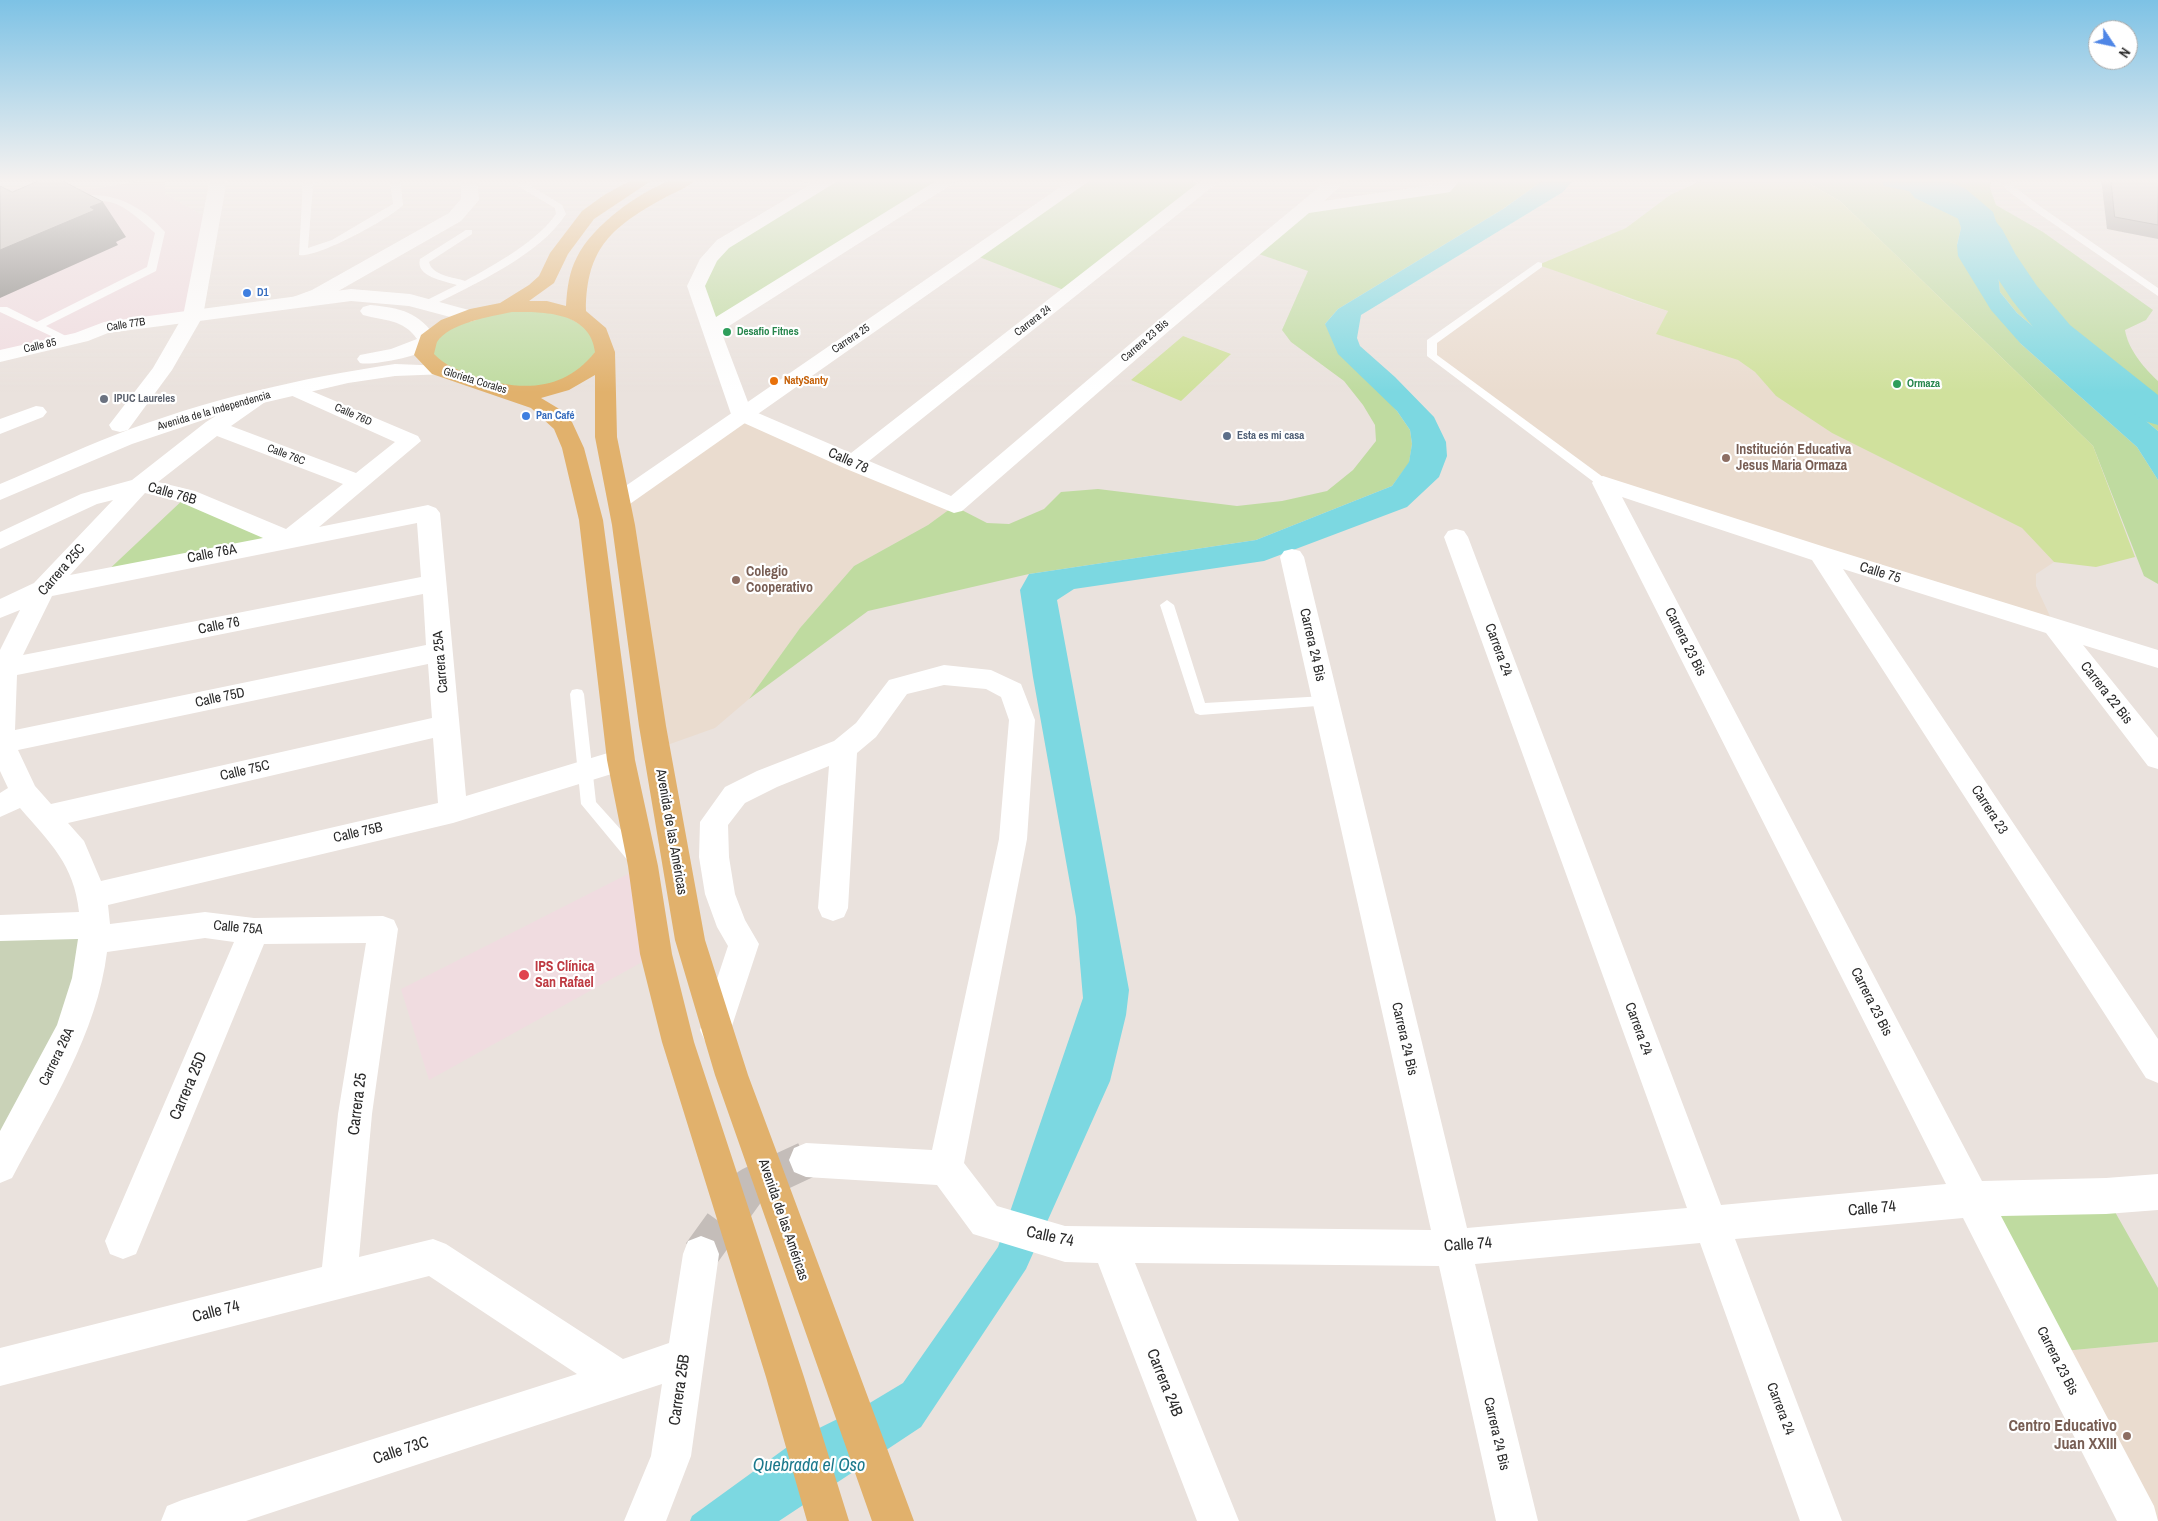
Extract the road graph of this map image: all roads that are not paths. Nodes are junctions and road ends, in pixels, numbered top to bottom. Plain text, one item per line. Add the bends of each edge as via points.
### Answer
1 (156, 250) edge
2 (206, 250) edge
3 (398, 250) edge
4 (441, 250) edge
5 (522, 250) edge
6 (561, 250) edge
7 (590, 250) edge
8 (717, 250) edge
9 (838, 250) edge
10 (982, 250) edge
11 (1124, 250) edge
12 (1255, 250) edge
13 (2096, 250) edge
14 (1538, 265) dead end
15 (369, 267) junction
16 (466, 285) junction
17 (2158, 293) edge
18 (300, 301) junction
19 (372, 303) junction
20 (427, 304) junction
21 (502, 308) junction
22 (4, 309) dead end
23 (576, 314) junction
24 (468, 316) junction
25 (230, 318) junction
26 (37, 326) junction
27 (710, 329) junction
28 (73, 338) junction
29 (425, 342) junction
30 (604, 352) junction
31 (0, 356) edge
32 (349, 362) junction
33 (440, 370) junction
34 (295, 390) junction
35 (507, 392) junction
36 (261, 396) joint
37 (231, 408) junction
38 (36, 412) dead end
39 (742, 414) junction
40 (120, 424) junction
41 (0, 427) edge
42 (214, 427) junction
43 (852, 463) junction
44 (0, 475) edge
45 (359, 482) junction
46 (1603, 483) junction
47 (140, 485) junction
48 (0, 494) edge
49 (619, 501) junction
50 (954, 506) joint
51 (428, 513) joint
52 (1456, 537) dead end
53 (288, 539) junction
54 (0, 541) edge
55 (1820, 554) junction
56 (1292, 557) dead end
57 (434, 583) junction
58 (43, 589) junction
59 (1167, 605) dead end
60 (0, 609) edge
61 (2055, 628) junction
62 (440, 652) junction
63 (2158, 659) edge
64 (4, 668) junction
65 (577, 694) dead end
66 (1325, 701) junction
67 (446, 725) junction
68 (1, 743) edge
69 (844, 749) junction
70 (2158, 758) edge
71 (621, 760) junction
72 (585, 771) junction
73 (12, 800) edge
74 (453, 811) junction
75 (44, 817) junction
76 (643, 866) junction
77 (832, 908) dead end
78 (94, 920) junction
79 (0, 928) edge
80 (383, 929) joint
81 (254, 931) junction
82 (716, 1030) junction
83 (2158, 1066) edge
84 (806, 1160) tunnel mouth
85 (0, 1166) edge
86 (946, 1168) junction
87 (2158, 1192) edge
88 (1972, 1199) junction
89 (1710, 1224) junction
90 (123, 1241) dead end
91 (1109, 1245) junction
92 (1452, 1248) junction
93 (701, 1254) tunnel mouth
94 (339, 1280) junction
95 (685, 1356) junction
96 (0, 1366) edge
97 (620, 1380) junction
98 (892, 1520) edge
99 (182, 1521) edge
100 (645, 1521) edge
101 (828, 1521) edge
102 (1218, 1521) edge
103 (1517, 1521) edge
104 (1822, 1521) edge
105 (2139, 1521) edge

1 - 26 lane via 152,269
2 - 40 street via 193,316 162,370
3 - 15 street
4 - 16 lane via 424,261 424,267 429,273
5 - 16 lane
6 - 21 main road via 547,279
7 - 23 main road via 578,278
8 - 27 street via 710,257 696,286
9 - 27 street
10 - 39 street, Carrera 25
11 - 43 street, Carrera 24
12 - 50 street, Carrera 23 Bis
13 - 17 lane
14 - 46 lane via 1431,342 1432,356
15 - 18 street
15 - 19 street via 355,281 356,290
16 - 20 lane
18 - 19 street, Calle 77B
18 - 25 street, Calle 77B
19 - 20 street, Calle 77B
19 - 25 street, Calle 77B
19 - 29 street, Calle 77B via 414,322
19 - 32 street via 388,323 387,335 364,356
20 - 24 street, Calle 77B
21 - 23 main road via 536,305
21 - 24 main road
22 - 26 lane
23 - 30 main road, Avenida de las Américas via 596,328 602,337
24 - 29 main road via 444,326
25 - 28 street, Calle 77B via 149,327 100,339
26 - 28 lane
27 - 39 street
28 - 31 street, Calle 85
29 - 32 street, Avenida de la Independencia via 395,354
29 - 33 main road, Glorieta Corales via 424,357
30 - 35 main road, Glorieta Corales via 586,374 568,383 541,390
30 - 49 main road, Avenida de las Américas via 606,440
32 - 40 street, Avenida de la Independencia via 231,390
33 - 34 street, Avenida de la Independencia via 385,371 348,376
33 - 35 main road, Glorieta Corales
34 - 36 street, Avenida de la Independencia
34 - 45 street, Calle 76D via 410,441
35 - 71 main road via 538,404 553,415 564,427 573,448 592,520
36 - 37 street, Carrera 25C
37 - 42 street, Carrera 25C
37 - 48 street, Avenida de la Independencia via 124,439
38 - 41 street
39 - 43 street, Calle 78
39 - 49 street, Carrera 25
40 - 44 street, Avenida de la Independencia
42 - 45 street, Calle 76C
42 - 47 street, Carrera 25C
43 - 50 street, Calle 78
45 - 53 street
46 - 55 street, Calle 75
46 - 88 street, Carrera 23 Bis
47 - 53 street, Calle 76B via 186,496
47 - 54 street, Calle 76B via 88,499
47 - 58 street, Carrera 25C
49 - 82 main road, Avenida de las Américas via 656,749 688,930
51 - 53 street, Calle 76A
51 - 57 street, Carrera 25A
52 - 89 street, Carrera 24
53 - 58 street, Calle 76A
55 - 61 street, Calle 75
55 - 83 street, Carrera 23
56 - 66 street, Carrera 24 Bis
57 - 62 street, Carrera 25A
57 - 64 street, Calle 76
58 - 60 street, Calle 76A
58 - 64 street, Carrera 25C
59 - 66 lane via 1200,708
61 - 63 street, Calle 75
61 - 70 street, Carrera 22 Bis
62 - 67 street, Carrera 25A
62 - 68 street, Calle 75D
64 - 68 street, Carrera 25C
65 - 72 lane
66 - 92 street, Carrera 24 Bis
67 - 74 street, Carrera 25A
67 - 75 street, Calle 75C
68 - 73 street, Carrera 25C
69 - 77 street
69 - 82 street via 735,795 714,822 714,857 720,894 732,927 744,944
69 - 86 street via 866,730 898,688 944,676 991,680 1012,691 1022,720 1013,839
71 - 72 street, Calle 75B
71 - 76 main road
72 - 74 street, Calle 75B
72 - 76 lane via 589,804
73 - 75 street, Carrera 25C
74 - 78 street, Calle 75B
75 - 78 street, Carrera 25C via 74,850
76 - 101 main road via 656,954 678,1042
78 - 79 street
78 - 81 street, Calle 75A via 204,925
78 - 85 street, Carrera 26A via 88,978 72,1030
80 - 81 street, Calle 75A
80 - 94 street, Carrera 25 via 355,1114
81 - 90 street, Carrera 25D
82 - 98 main road, Avenida de las Américas
84 - 86 street
86 - 91 street, Calle 74 via 986,1221 1064,1244
87 - 88 street, Calle 74
88 - 89 street, Calle 74
88 - 105 street, Carrera 23 Bis
89 - 92 street, Calle 74
89 - 104 street, Carrera 24
91 - 92 street, Calle 74
91 - 102 street, Carrera 24B
92 - 103 street, Carrera 24 Bis
93 - 95 street, Carrera 25B
94 - 96 street, Calle 74
94 - 97 street, Calle 74 via 433,1257
95 - 97 street, Calle 73C
95 - 100 street, Carrera 25B via 671,1456
97 - 99 street, Calle 73C

